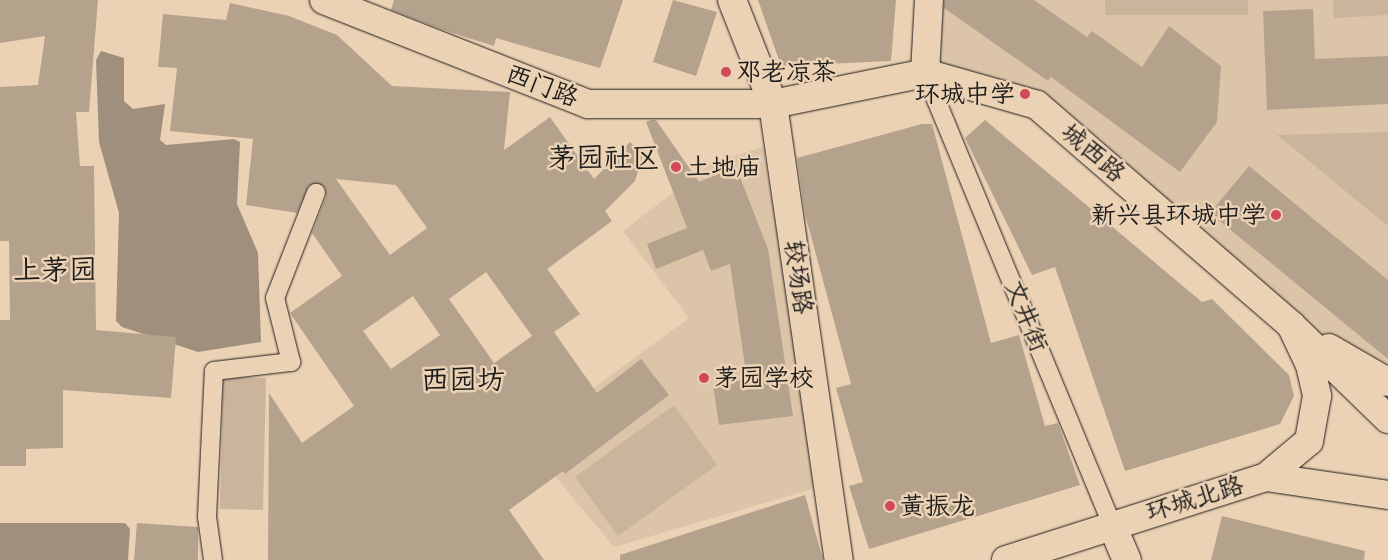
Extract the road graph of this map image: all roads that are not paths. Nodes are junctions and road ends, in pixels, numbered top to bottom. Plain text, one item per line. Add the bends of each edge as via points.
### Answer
1 (324, 0) edge
2 (732, 0) edge
3 (929, 0) edge
4 (926, 73) junction
5 (773, 104) junction
6 (316, 193) dead end
7 (1291, 325) junction
8 (1388, 382) edge
9 (1388, 419) edge
10 (1266, 477) junction
11 (1388, 495) edge
12 (1112, 525) junction
13 (213, 560) edge
14 (839, 560) edge
15 (1006, 560) edge
16 (1126, 560) edge

1 - 5 street, 西门路 via 588,104
2 - 5 street, 较场路
3 - 4 street
4 - 5 street, 城西路
4 - 7 street, 城西路 via 1037,105
4 - 12 lane, 文井街
5 - 14 street, 较场路
6 - 13 lane via 275,298 291,362 214,371 207,517
7 - 8 street, 城西路
7 - 9 street
7 - 10 street via 1310,365 1317,396 1309,441
10 - 11 street, 环城北路
10 - 12 street, 环城北路
12 - 15 street, 环城北路
12 - 16 street, 文井街

